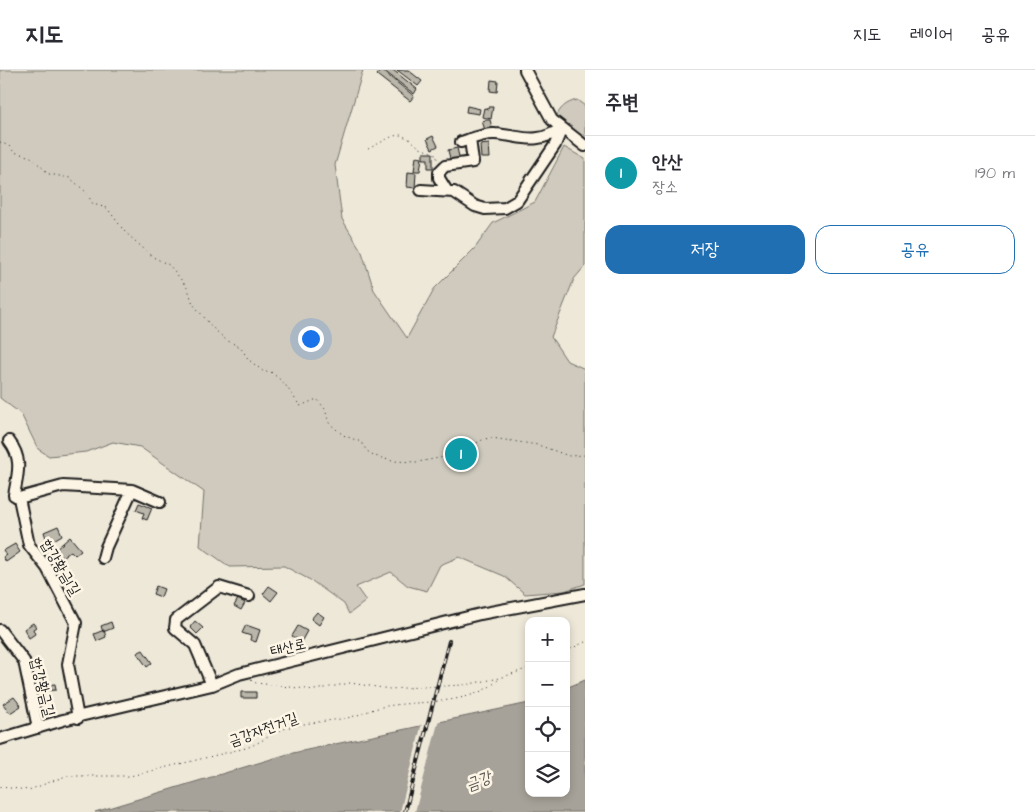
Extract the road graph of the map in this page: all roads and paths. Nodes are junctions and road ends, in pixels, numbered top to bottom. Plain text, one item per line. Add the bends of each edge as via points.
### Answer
1 (525, 70) edge
2 (562, 128) junction
3 (0, 142) edge
4 (585, 146) edge
5 (368, 149) dead end
6 (445, 166) junction
7 (421, 190) dead end
8 (447, 191) junction
9 (9, 441) dead end
10 (585, 455) edge
11 (132, 490) junction
12 (19, 498) junction
13 (160, 502) dead end
14 (103, 558) dead end
15 (585, 594) edge
16 (249, 596) dead end
17 (0, 630) edge
18 (585, 642) edge
19 (570, 649) edge
20 (525, 669) edge
21 (239, 674) junction
22 (500, 678) junction
23 (212, 686) junction
24 (78, 718) junction
25 (38, 728) junction
26 (0, 739) edge
27 (0, 787) edge

1 - 2 street via 552,120
2 - 4 street
2 - 6 street via 537,139 494,134 466,141 473,162
2 - 8 street via 541,168 517,201 505,208 485,209
3 - 10 path via 14,152 31,157 49,174 70,178 86,192 93,204 107,208 137,243 176,273 188,289 193,304 226,340 240,347 249,360 264,372 271,372 284,383 300,406 317,399 325,409 328,423 343,435 361,442 376,456 392,461 418,462 455,455 492,438 538,445 569,456
5 - 6 path via 401,135 436,154 438,161
6 - 8 street via 439,172 439,178
7 - 8 street
9 - 12 street, 합강황금1길 via 17,451 19,468 14,495
11 - 12 street via 63,486
11 - 13 street
11 - 14 street
12 - 24 street, 합강황금1길 via 29,544 47,568 76,623 68,664
15 - 21 street, 태산로 via 480,614
16 - 23 street via 219,587 176,620 176,628 195,645
17 - 25 street, 합강황금길 via 24,661
18 - 19 path
20 - 22 path, 금강자전거길
21 - 22 path, 금강자전거길 via 256,683 315,690 350,683 390,689 464,685
21 - 23 street, 태산로
22 - 27 path, 금강자전거길 via 490,688 476,693 382,707 349,717 292,726 246,748 130,776 66,776 29,790
23 - 24 street, 태산로
24 - 25 street, 태산로
25 - 26 street, 태산로

